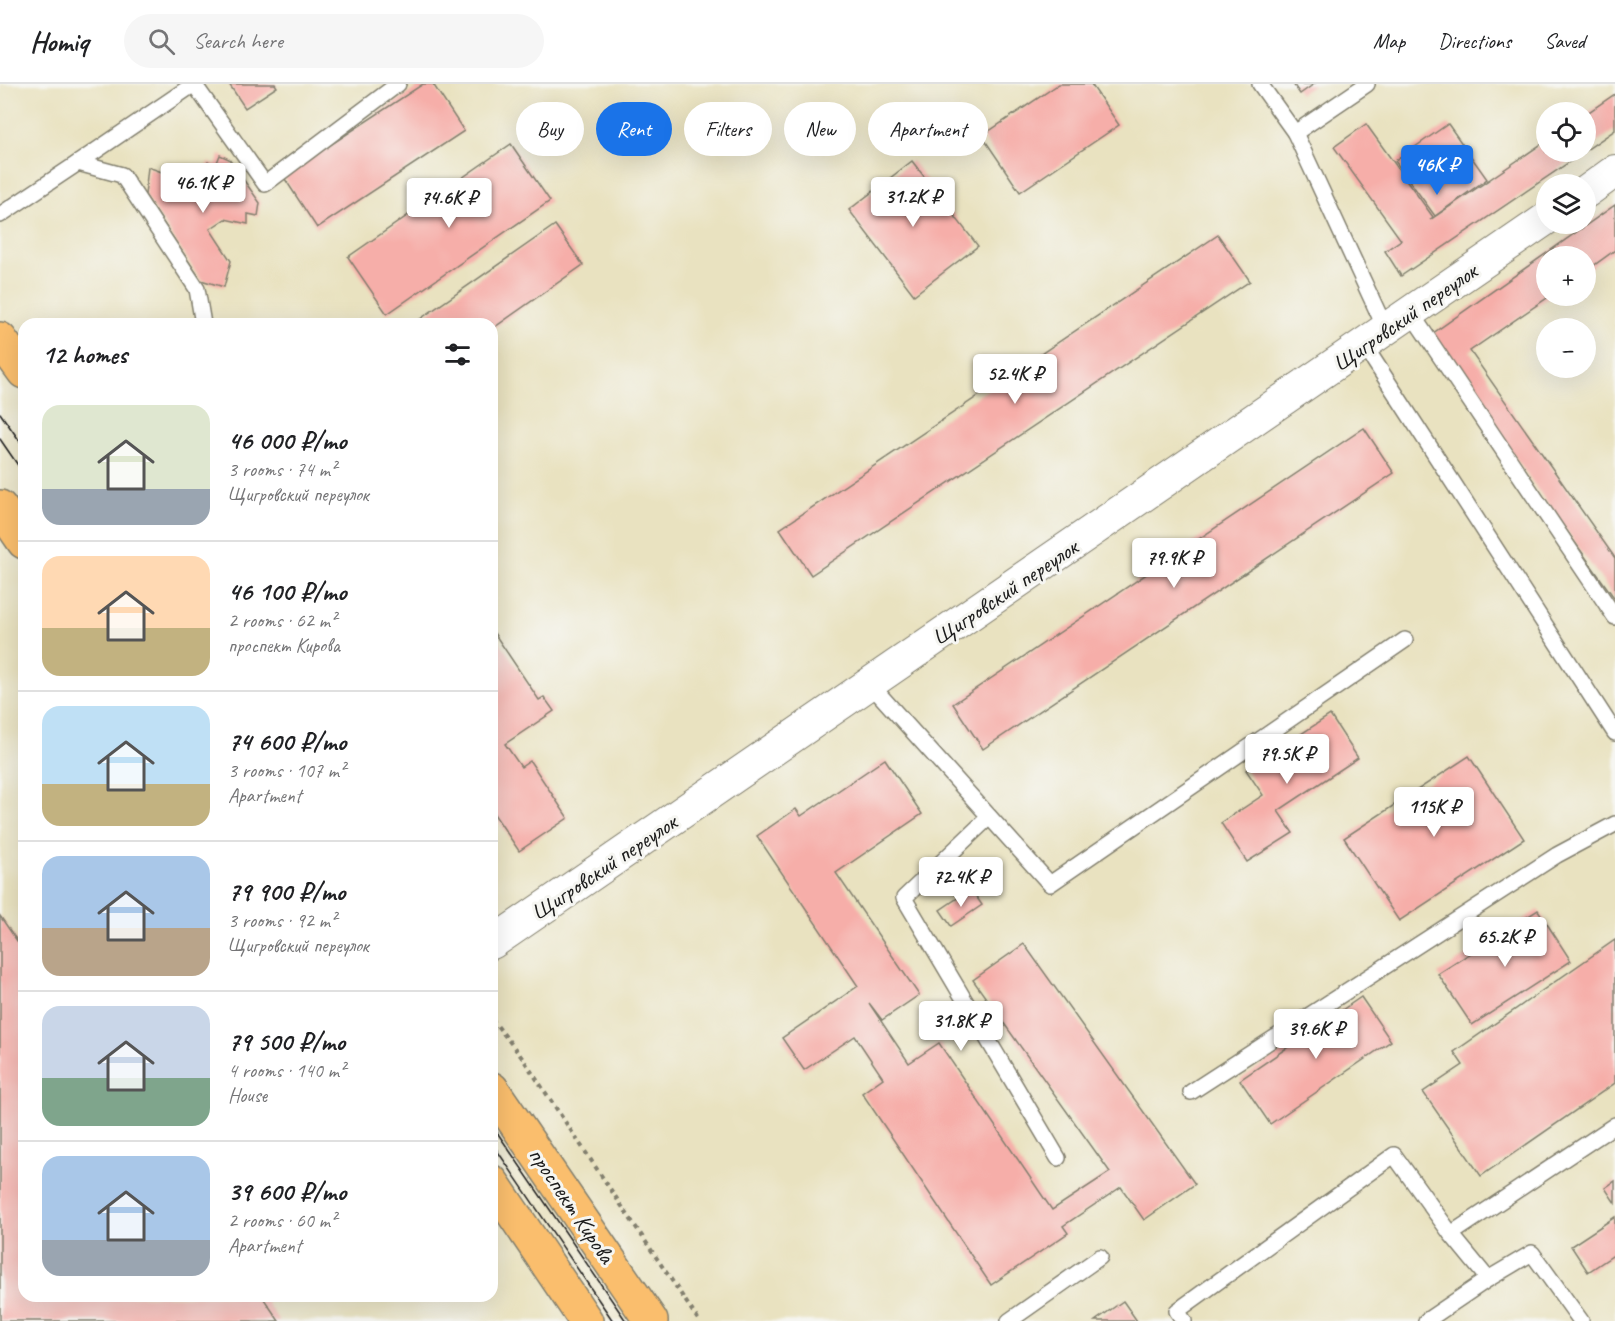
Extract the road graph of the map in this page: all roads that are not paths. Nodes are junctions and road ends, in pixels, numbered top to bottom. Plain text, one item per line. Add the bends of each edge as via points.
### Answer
1 (398, 84) edge
2 (1260, 84) edge
3 (1367, 84) edge
4 (1295, 133) junction
5 (78, 163) junction
6 (1615, 171) edge
7 (1596, 185) edge
8 (0, 215) edge
9 (1536, 226) edge
10 (202, 318) edge
11 (1387, 330) junction
12 (0, 339) edge
13 (18, 364) edge
14 (0, 507) edge
15 (18, 533) edge
16 (1615, 618) edge
17 (1405, 640) dead end
18 (870, 684) junction
19 (1615, 733) edge
20 (989, 817) junction
21 (1615, 824) edge
22 (498, 940) edge
23 (1191, 1092) dead end
24 (498, 1098) edge
25 (1615, 1125) edge
26 (1058, 1158) dead end
27 (498, 1191) edge
28 (1452, 1234) junction
29 (1100, 1257) dead end
30 (1488, 1279) junction
31 (586, 1321) edge
32 (651, 1321) edge
33 (1009, 1321) edge
34 (1184, 1321) edge
35 (1426, 1321) edge
36 (1581, 1321) edge

1 - 5 lane via 265,184 194,84
2 - 4 lane
3 - 4 lane
4 - 11 lane
5 - 8 lane
5 - 10 lane via 122,175 197,289
6 - 7 street
9 - 11 street, Щигровский переулок
11 - 16 lane
11 - 18 street, Щигровский переулок
11 - 19 lane
12 - 13 main road
14 - 15 main road
17 - 20 lane via 1050,884
18 - 20 lane
18 - 22 street, Щигровский переулок
20 - 26 lane via 904,898
21 - 23 lane via 1557,855
24 - 32 main road, проспект Кирова
25 - 28 lane
27 - 31 main road
28 - 30 lane
28 - 34 lane via 1394,1155 1177,1311
29 - 33 lane
30 - 35 lane
30 - 36 lane via 1532,1253

